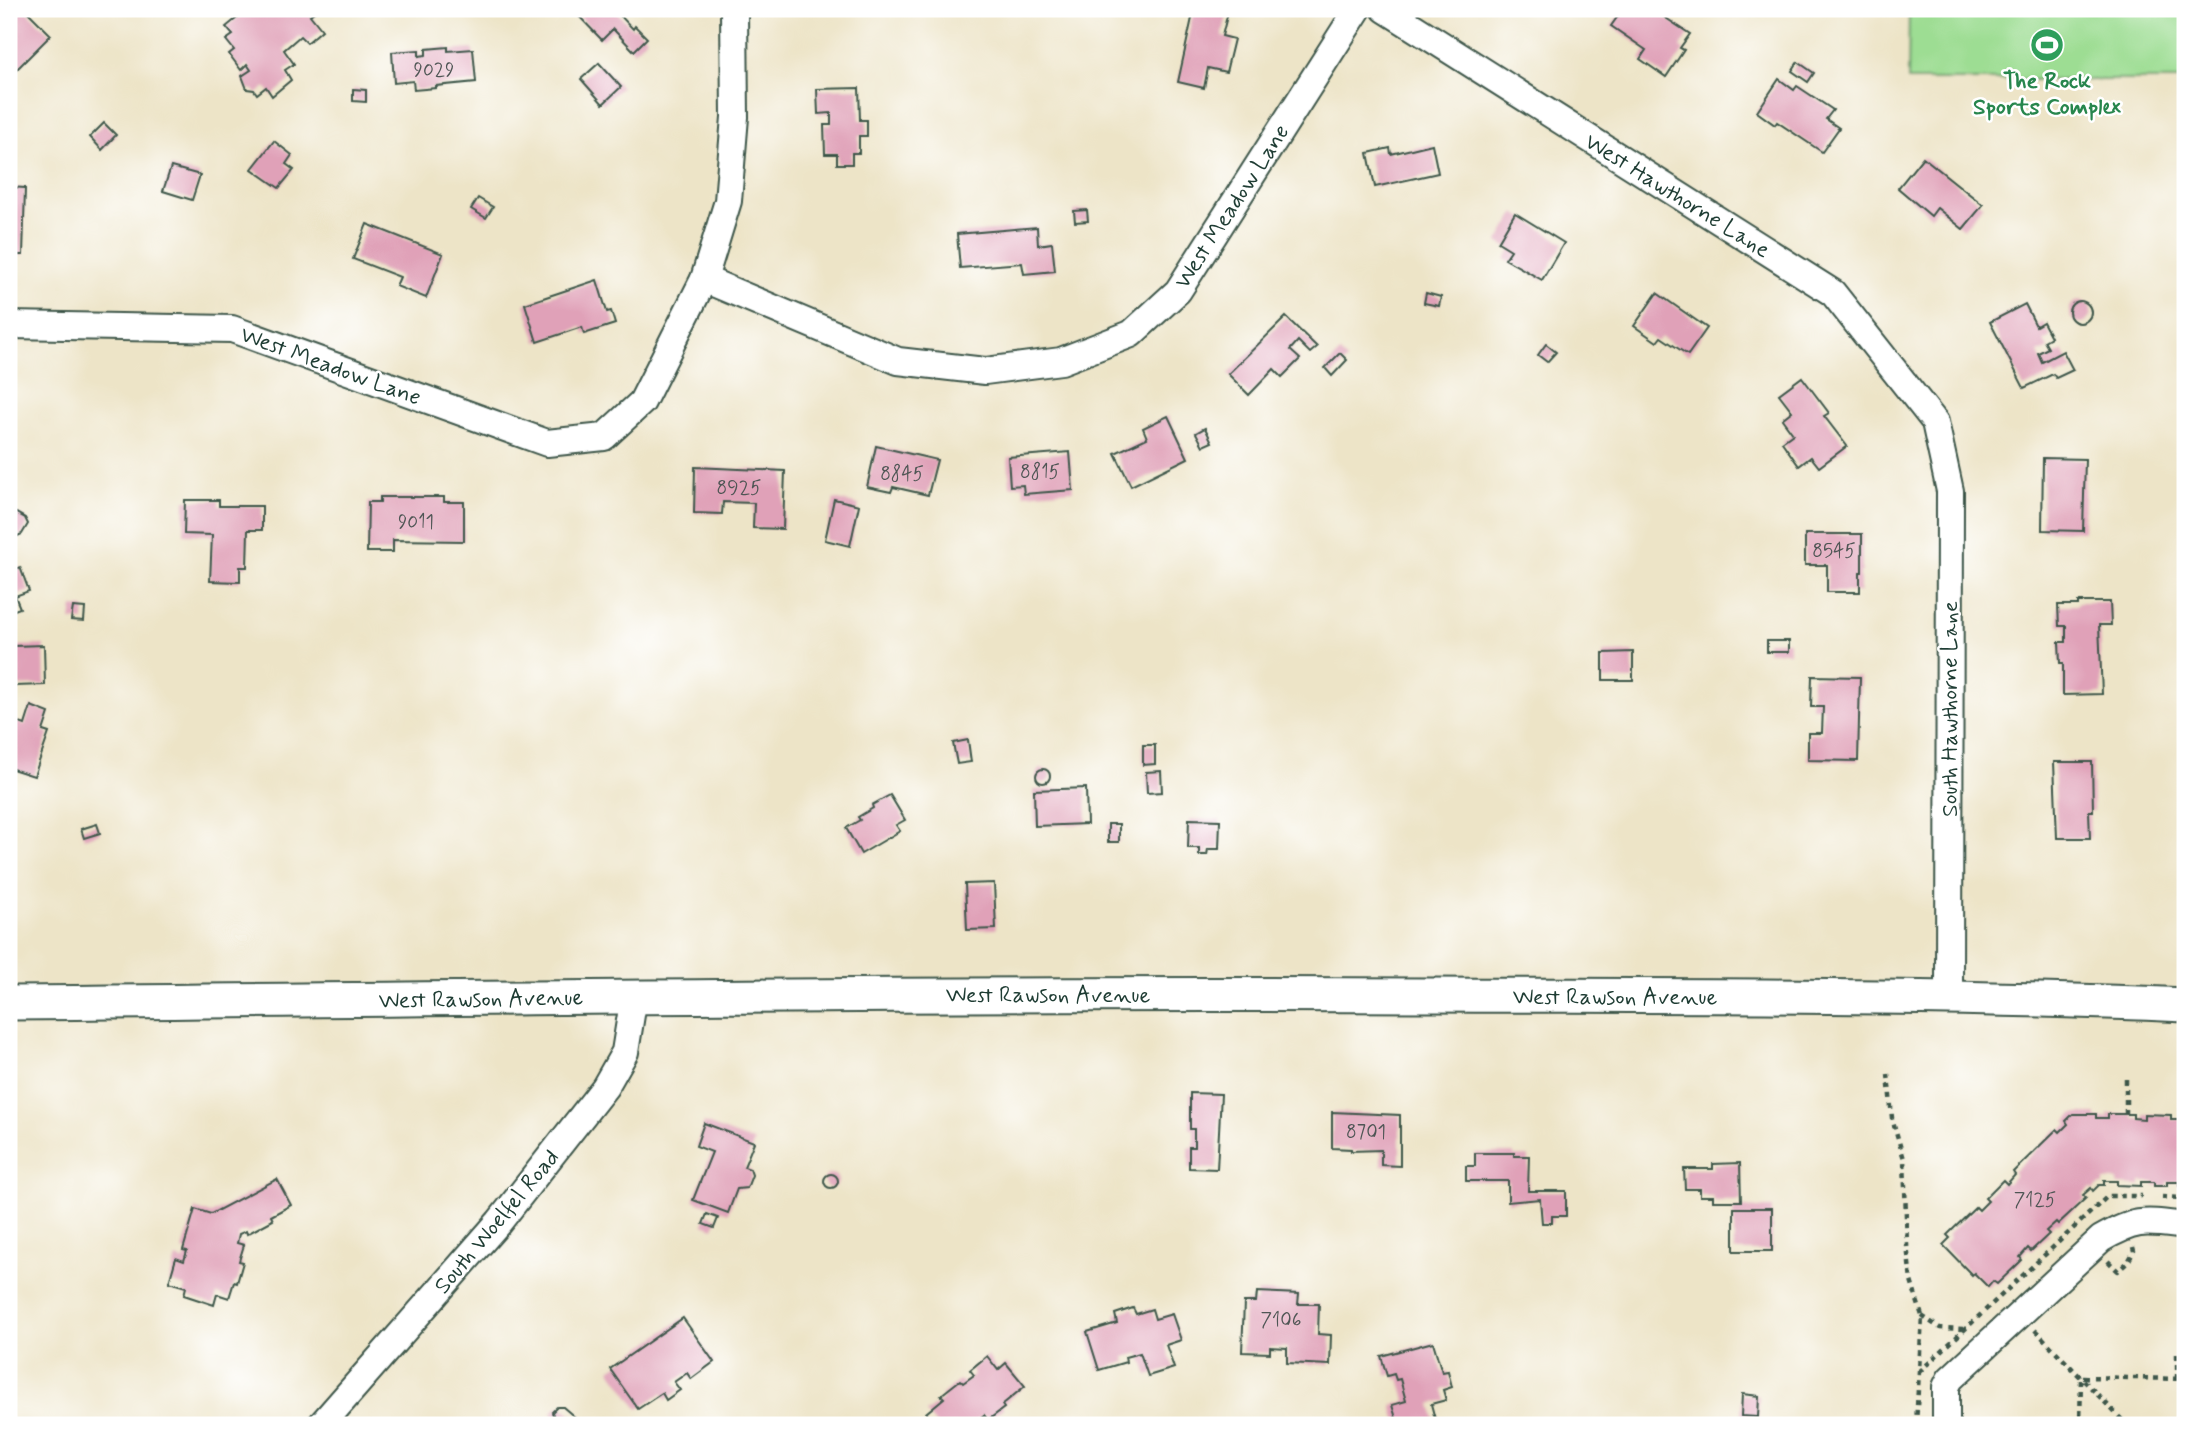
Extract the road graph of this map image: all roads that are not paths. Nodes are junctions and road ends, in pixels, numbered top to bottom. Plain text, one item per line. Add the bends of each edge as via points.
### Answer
1 (734, 9) edge
2 (1358, 9) edge
3 (1385, 9) edge
4 (704, 279) junction
5 (9, 325) edge
6 (1935, 422) joint
7 (634, 996) junction
8 (2185, 996) edge
9 (1949, 997) junction
10 (2087, 1001) junction
11 (9, 1003) edge
12 (2185, 1005) edge
13 (2185, 1226) edge
14 (321, 1425) edge
15 (1945, 1425) edge

1 - 4 street via 735,117 728,201
2 - 4 street, West Meadow Lane via 1178,292 1131,334 1061,361 985,371 898,361
3 - 6 street, West Hawthorne Lane via 1833,293
4 - 5 street, West Meadow Lane via 642,402 604,437 547,443 232,329
6 - 9 street, South Hawthorne Lane via 1950,491
7 - 9 main road, West Rawson Avenue
7 - 11 main road, West Rawson Avenue
7 - 14 street, South Woelfel Road via 625,1052 605,1087 499,1222
8 - 10 main road, West Rawson Avenue
9 - 10 main road, West Rawson Avenue
10 - 12 main road, West Rawson Avenue
13 - 15 street via 2125,1225 2101,1239 1950,1379

